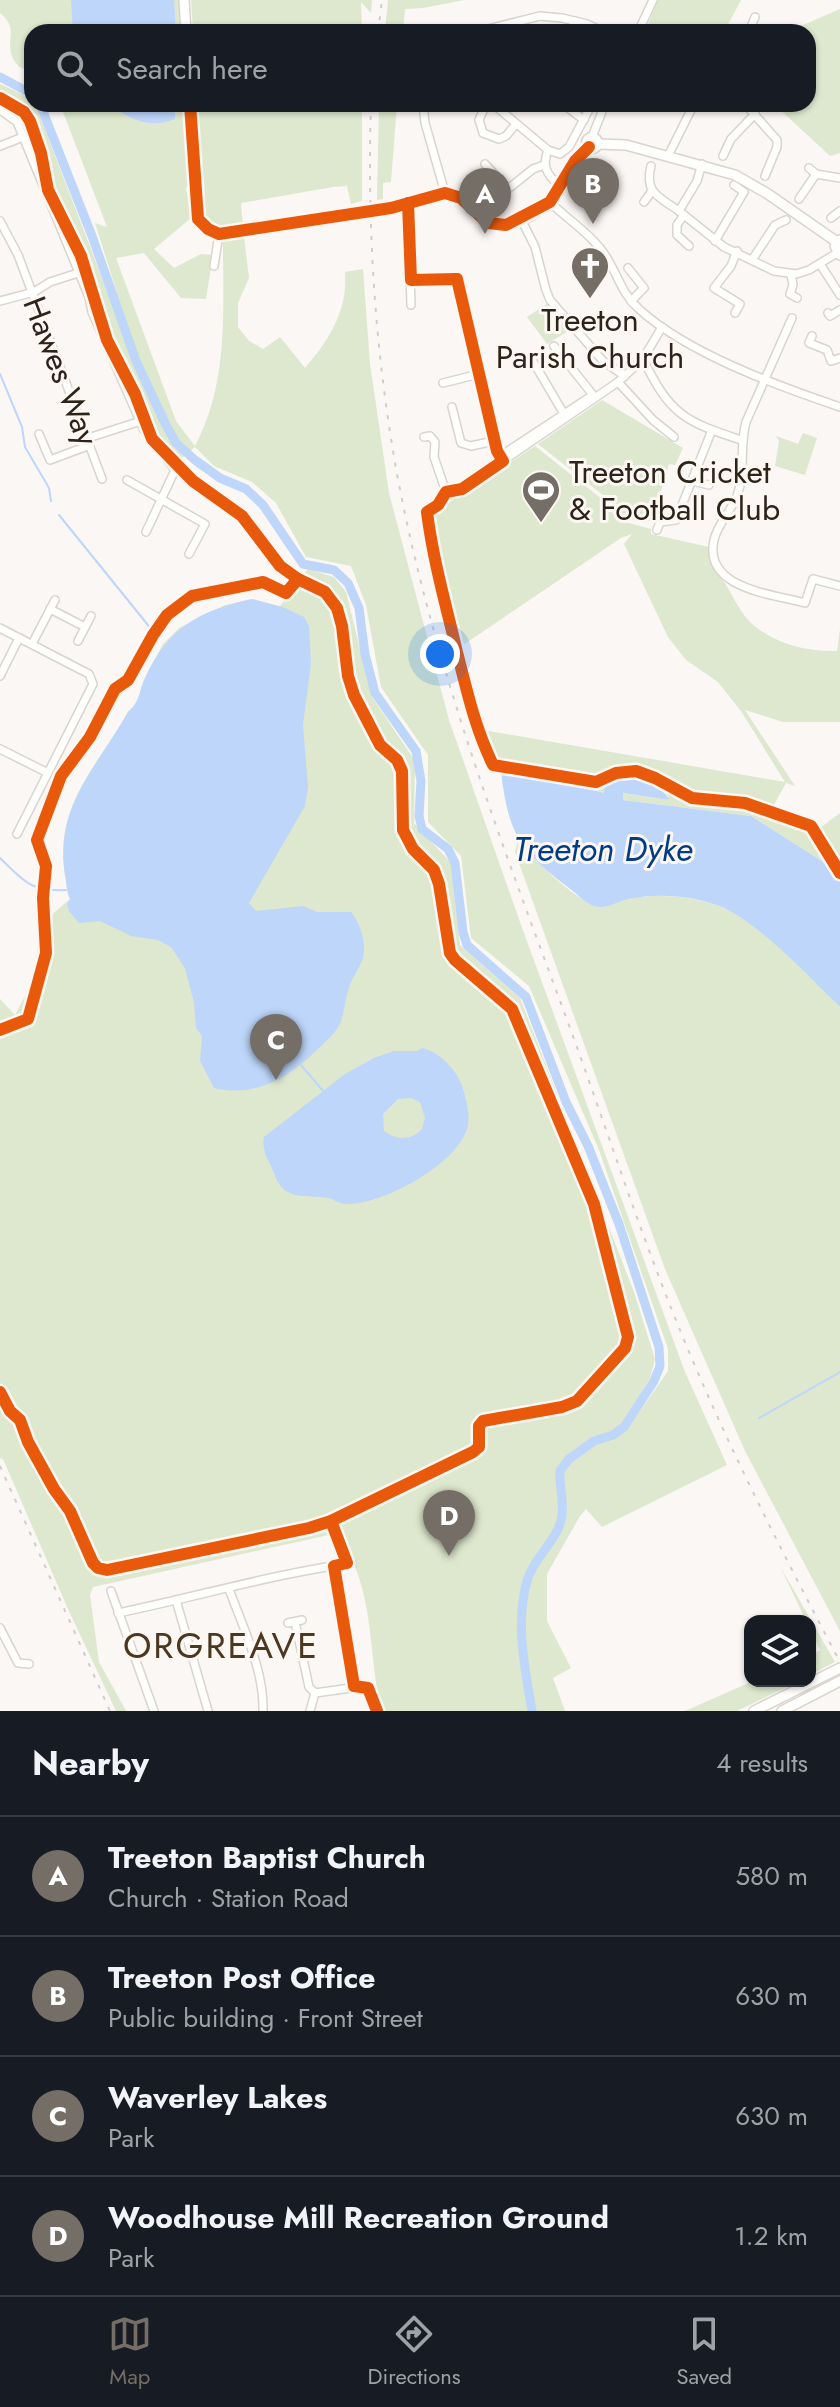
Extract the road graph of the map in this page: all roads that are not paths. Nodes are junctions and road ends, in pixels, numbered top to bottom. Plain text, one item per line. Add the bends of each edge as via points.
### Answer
1 (184, 0) edge
2 (653, 0) edge
3 (755, 17) dead end
4 (575, 21) junction
5 (186, 24) edge
6 (508, 24) edge
7 (573, 24) edge
8 (583, 24) edge
9 (642, 24) edge
10 (752, 24) edge
11 (0, 110) edge
12 (191, 112) edge
13 (424, 112) edge
14 (482, 112) edge
15 (502, 112) edge
16 (574, 112) edge
17 (588, 112) edge
18 (603, 112) edge
19 (690, 112) edge
20 (755, 114) joint
21 (584, 120) junction
22 (516, 124) junction
23 (23, 137) junction
24 (777, 140) junction
25 (593, 143) junction
26 (0, 146) edge
27 (786, 147) dead end
28 (548, 150) junction
29 (668, 156) junction
30 (723, 156) dead end
31 (485, 164) dead end
32 (702, 164) junction
33 (544, 165) junction
34 (651, 166) dead end
35 (809, 168) dead end
36 (816, 174) junction
37 (765, 176) dead end
38 (840, 177) edge
39 (559, 185) junction
40 (734, 185) dead end
41 (652, 191) junction
42 (445, 193) junction
43 (799, 199) dead end
44 (550, 202) junction
45 (644, 202) dead end
46 (408, 203) junction
47 (840, 211) edge
48 (682, 213) junction
49 (831, 218) dead end
50 (521, 219) junction
51 (786, 220) dead end
52 (0, 221) edge
53 (219, 234) junction
54 (715, 241) junction
55 (838, 241) edge
56 (689, 246) dead end
57 (737, 251) junction
58 (838, 254) edge
59 (752, 260) junction
60 (820, 264) junction
61 (214, 266) dead end
62 (628, 268) dead end
63 (78, 273) junction
64 (791, 274) junction
65 (411, 280) junction
66 (30, 292) junction
67 (840, 295) edge
68 (797, 298) dead end
69 (0, 301) edge
70 (631, 301) junction
71 (411, 305) dead end
72 (840, 310) edge
73 (735, 313) dead end
74 (828, 313) dead end
75 (792, 318) dead end
76 (662, 327) junction
77 (812, 336) dead end
78 (554, 346) dead end
79 (531, 358) dead end
80 (840, 358) edge
81 (643, 359) junction
82 (479, 374) junction
83 (625, 376) junction
84 (765, 379) junction
85 (618, 382) junction
86 (443, 383) dead end
87 (452, 407) dead end
88 (840, 407) edge
89 (564, 414) junction
90 (141, 421) junction
91 (712, 430) junction
92 (39, 434) dead end
93 (424, 437) dead end
94 (674, 437) dead end
95 (741, 440) junction
96 (89, 441) junction
97 (494, 441) junction
98 (501, 458) junction
99 (102, 479) dead end
100 (127, 480) dead end
101 (692, 481) junction
102 (709, 485) dead end
103 (446, 492) junction
104 (162, 498) junction
105 (427, 512) dead end
106 (680, 512) junction
107 (697, 515) dead end
108 (657, 530) dead end
109 (146, 532) dead end
110 (189, 554) dead end
111 (839, 583) edge
112 (55, 600) dead end
113 (50, 609) junction
114 (91, 616) dead end
115 (85, 627) junction
116 (0, 628) edge
117 (19, 638) junction
118 (78, 641) dead end
119 (32, 644) junction
120 (0, 676) edge
121 (0, 749) edge
122 (48, 773) junction
123 (17, 834) dead end
124 (340, 1541) dead end
125 (334, 1566) junction
126 (229, 1589) junction
127 (111, 1591) dead end
128 (176, 1600) junction
129 (118, 1613) junction
130 (295, 1622) dead end
131 (0, 1628) edge
132 (29, 1664) dead end
133 (840, 1668) edge
134 (835, 1679) edge
135 (354, 1686) junction
136 (315, 1693) junction
137 (154, 1711) edge
138 (208, 1711) edge
139 (263, 1711) edge
140 (310, 1711) edge
141 (377, 1711) edge
142 (754, 1711) edge
143 (782, 1711) edge

1 - 5 main road
2 - 9 street
3 - 10 street
4 - 6 street via 540,16
4 - 7 street
4 - 8 street
11 - 23 street via 17,122
12 - 53 main road via 198,219
13 - 42 street
14 - 22 street via 483,133 499,139
15 - 22 street
16 - 21 street
17 - 21 street
18 - 25 street
19 - 29 street
20 - 24 street
20 - 30 street
21 - 28 street via 565,152
22 - 28 street
23 - 26 street
23 - 63 street
24 - 27 street
24 - 37 street
25 - 29 main road
25 - 39 main road
28 - 33 street
29 - 32 main road
31 - 33 street via 508,189
32 - 48 street
32 - 55 main road via 746,181
33 - 39 street
34 - 41 street
35 - 36 street
36 - 38 street
36 - 43 street
39 - 44 main road
40 - 54 street via 744,192
41 - 45 street
41 - 48 street
42 - 46 main road
42 - 50 main road via 461,198 494,225
44 - 50 main road
44 - 70 street via 591,238
46 - 53 main road, bridge
46 - 65 street
47 - 49 street
48 - 54 street
48 - 56 street via 677,235
50 - 83 street via 539,257 550,300 603,361
51 - 59 street via 775,225
52 - 66 street, Hawes Way
53 - 61 street
54 - 57 street
55 - 58 main road
57 - 59 street
57 - 73 street via 714,288 743,305
58 - 60 street
59 - 64 street
60 - 64 street
60 - 67 street
62 - 70 street via 644,288
63 - 66 street
63 - 90 street
64 - 68 street via 790,294
65 - 71 street
65 - 82 street via 457,279
66 - 69 street
66 - 96 street, Hawes Way
70 - 76 street
72 - 74 street
75 - 84 street
76 - 81 street
76 - 84 street
77 - 80 street via 809,343 827,350 831,361
78 - 89 street via 593,395
79 - 89 street
81 - 83 street
81 - 91 street via 670,405
82 - 86 street
82 - 97 street
83 - 85 street
84 - 88 street
84 - 95 street
85 - 94 street
85 - 98 street
87 - 97 street via 461,443
89 - 98 street
90 - 96 street
90 - 104 street via 175,470
91 - 95 street
91 - 101 street
92 - 96 street via 50,460
93 - 103 street via 435,442 434,457
95 - 111 street via 739,489 713,542 721,572 731,581 805,603 813,579
96 - 99 street, Hawes Way
97 - 98 street
98 - 103 street via 462,489
100 - 104 street
101 - 102 street
101 - 106 street
103 - 105 street
104 - 109 street
104 - 110 street via 205,524
106 - 107 street
106 - 108 street via 676,520 660,522
112 - 113 street
113 - 115 street
113 - 119 street
114 - 115 street
115 - 118 street
116 - 117 street
117 - 119 street
117 - 120 street
119 - 122 street via 93,679
121 - 122 street
122 - 123 street
124 - 125 street via 349,1563
125 - 126 street
125 - 135 street
126 - 128 street
126 - 139 street via 258,1670
127 - 129 street
128 - 129 street
128 - 138 street
129 - 137 street
130 - 136 street via 309,1687
131 - 132 street via 18,1663
133 - 134 main road
134 - 142 main road
134 - 143 main road
135 - 136 street
135 - 141 street via 368,1688
136 - 140 street

